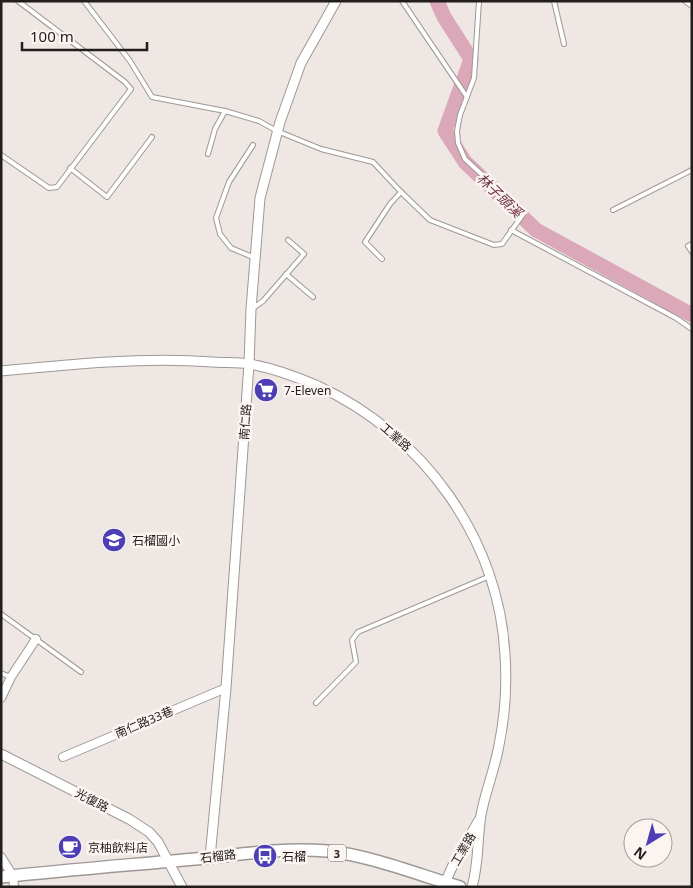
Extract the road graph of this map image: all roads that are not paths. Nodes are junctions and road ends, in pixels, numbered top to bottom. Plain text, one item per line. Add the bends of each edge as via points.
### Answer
1 (18, 1) edge
2 (84, 1) edge
3 (336, 1) edge
4 (402, 1) edge
5 (479, 1) edge
6 (554, 1) edge
7 (684, 1) edge
8 (692, 6) edge
9 (564, 44) dead end
10 (467, 97) junction
11 (225, 111) junction
12 (277, 131) junction
13 (152, 137) dead end
14 (253, 145) dead end
15 (208, 154) dead end
16 (1, 155) edge
17 (70, 168) junction
18 (692, 170) edge
19 (401, 192) junction
20 (613, 210) dead end
21 (511, 230) junction
22 (288, 240) dead end
23 (692, 244) edge
24 (692, 252) edge
25 (255, 258) junction
26 (382, 259) dead end
27 (286, 274) junction
28 (313, 297) dead end
29 (251, 309) junction
30 (692, 329) edge
31 (249, 364) junction
32 (1, 371) edge
33 (490, 576) junction
34 (1, 614) edge
35 (36, 639) junction
36 (81, 672) dead end
37 (1, 673) edge
38 (11, 677) junction
39 (226, 688) junction
40 (1, 698) edge
41 (316, 704) dead end
42 (1, 754) edge
43 (63, 757) dead end
44 (481, 815) junction
45 (1, 857) edge
46 (210, 858) junction
47 (170, 862) junction
48 (1, 877) edge
49 (14, 881) edge
50 (445, 883) junction
51 (182, 887) edge
52 (460, 887) edge
53 (472, 887) edge

1 - 17 lane via 131,89
2 - 11 lane via 152,96
3 - 12 street, 南仁路 via 301,63
4 - 10 lane
5 - 10 lane via 474,78
6 - 9 lane
7 - 8 lane
10 - 21 lane via 460,115 458,143 465,158 524,213
11 - 12 lane via 259,121
11 - 15 lane via 214,129
12 - 19 lane via 321,149 373,162
12 - 25 street, 南仁路 via 260,198
13 - 17 lane via 107,197
14 - 25 lane via 229,182 216,218 220,234 231,248
16 - 17 lane via 49,188 57,187
18 - 20 lane
19 - 21 lane via 430,220 494,245 502,244
19 - 26 lane via 365,242
21 - 30 lane
22 - 27 lane via 304,254
23 - 24 lane via 688,246
25 - 29 street, 南仁路
27 - 28 lane
27 - 29 lane via 263,301
29 - 31 street, 南仁路
31 - 32 street, 工業路 via 141,360
31 - 33 street, 工業路 via 326,390 362,410 395,435 423,462 458,508
31 - 39 street, 南仁路
33 - 41 lane via 358,632 352,640 356,662
33 - 44 street, 工業路 via 505,655 504,706 499,746
34 - 35 lane
35 - 36 lane
35 - 38 street
37 - 38 lane
38 - 40 street
39 - 43 street, 南仁路33巷
39 - 46 street, 南仁路
42 - 47 street, 光復路 via 150,832
44 - 50 street, 工業路
44 - 53 street, 工業路
45 - 49 street
46 - 47 main road, 石榴路 / 3
46 - 50 main road, 石榴路 / 3 via 261,851 330,851
47 - 49 main road, 石榴路 / 3
47 - 51 street, 光復路
48 - 49 main road, 石榴路 / 3
50 - 52 main road, 石榴路 / 3

